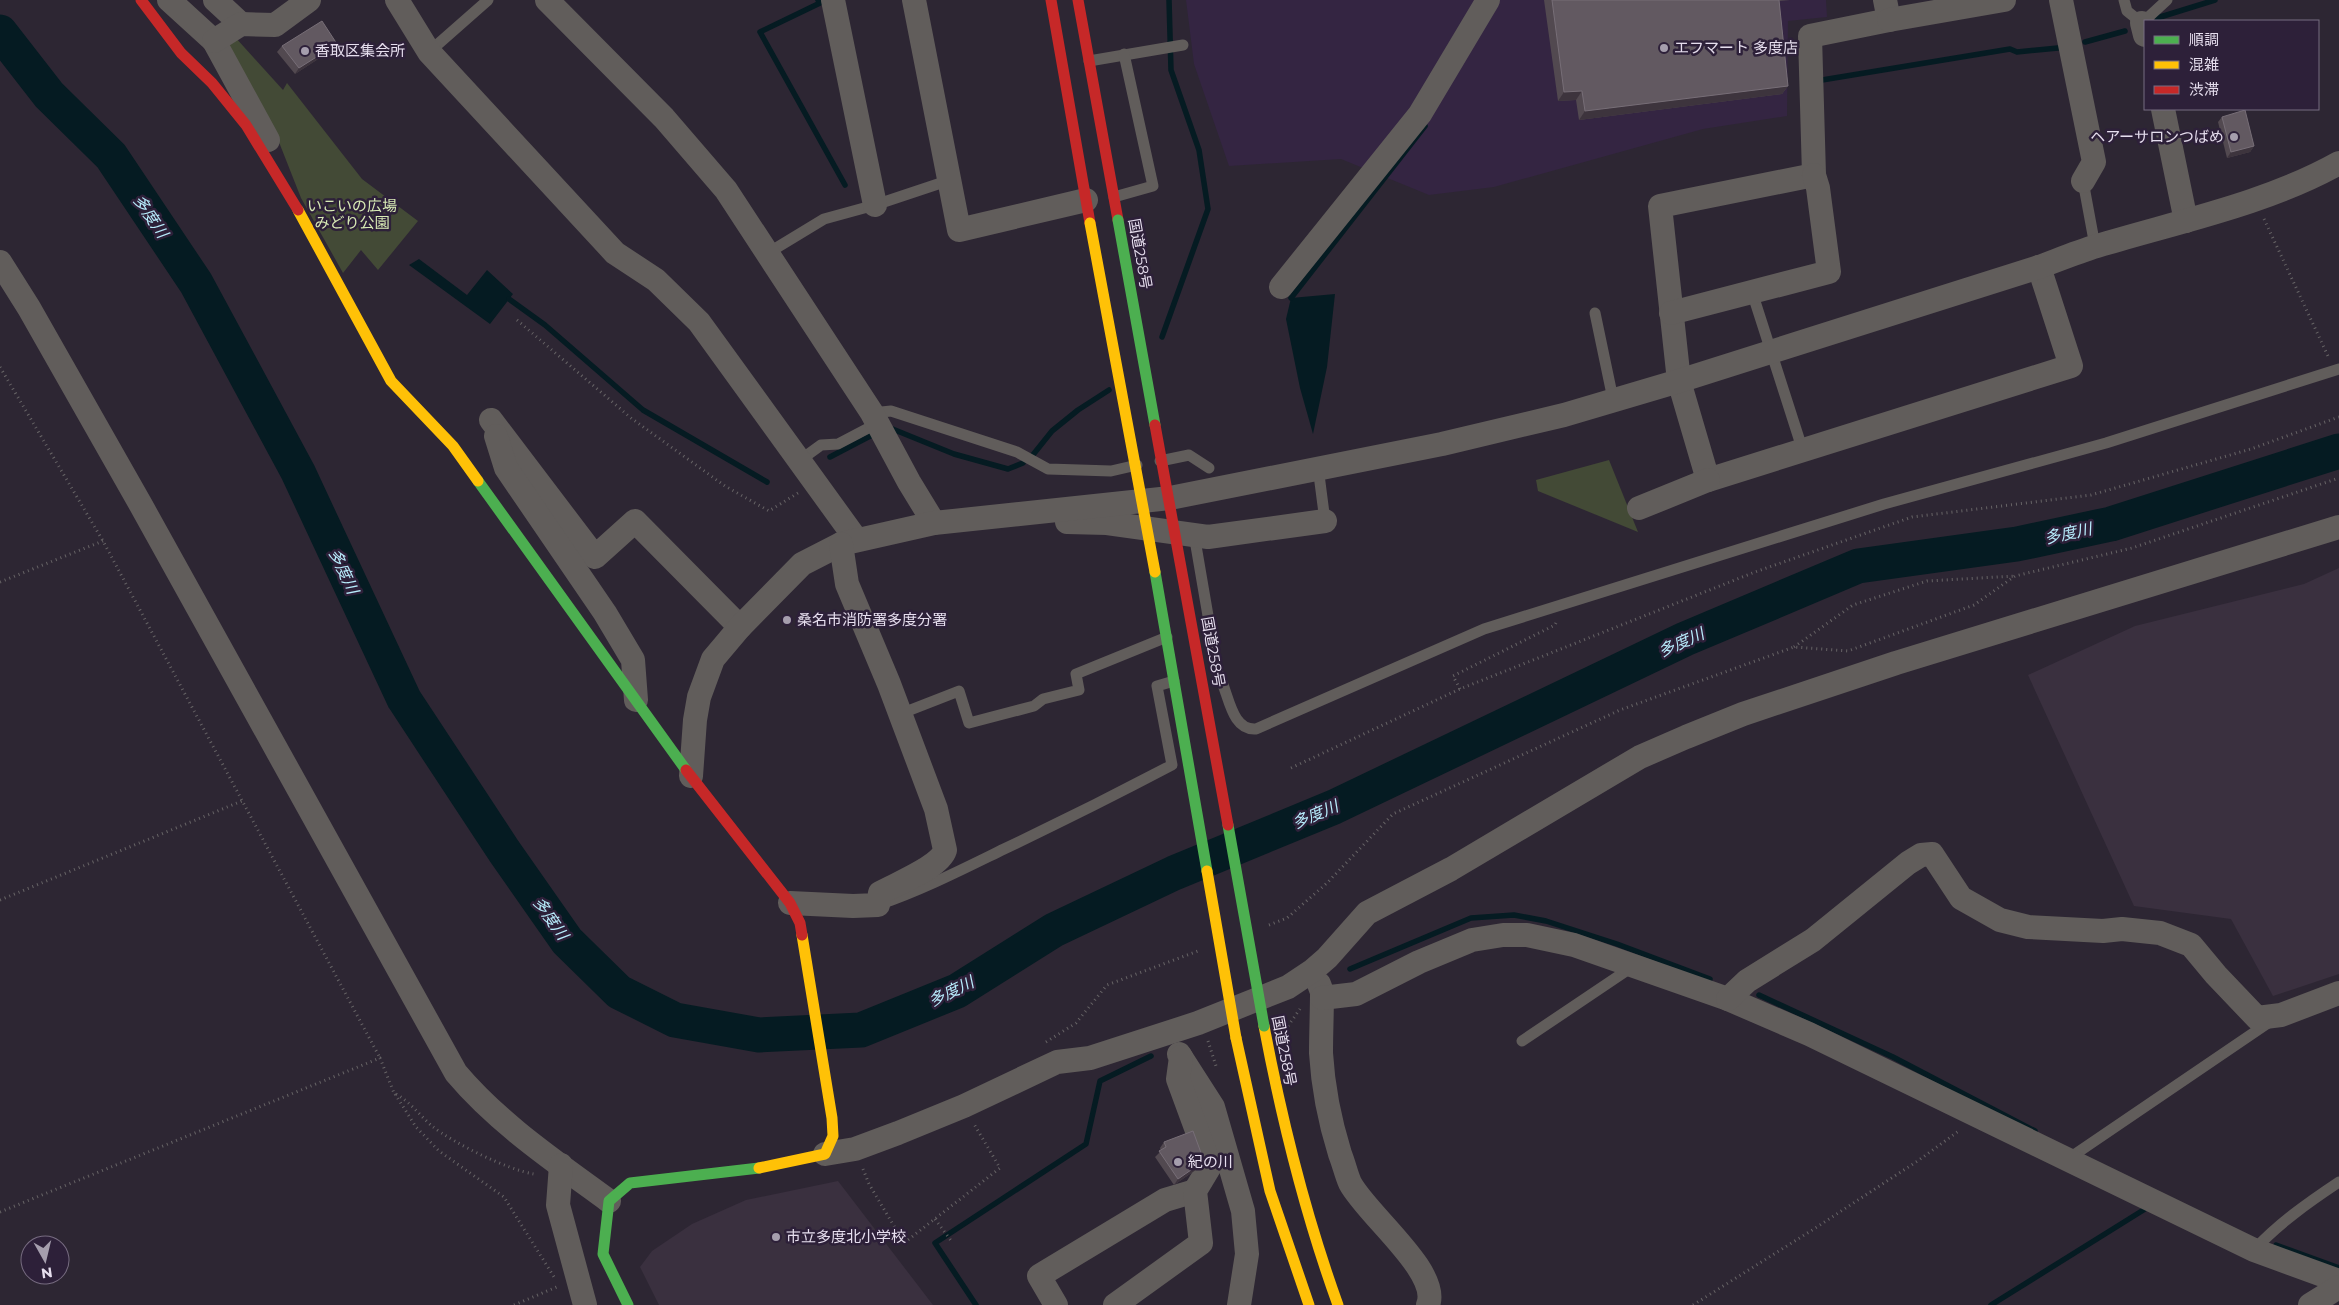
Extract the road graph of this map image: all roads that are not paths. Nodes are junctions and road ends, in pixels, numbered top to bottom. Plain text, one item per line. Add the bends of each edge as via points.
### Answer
1 (141, 0) edge
2 (170, 0) edge
3 (215, 0) edge
4 (230, 0) edge
5 (309, 0) edge
6 (397, 0) edge
7 (488, 0) edge
8 (548, 0) edge
9 (834, 0) edge
10 (914, 0) edge
11 (1050, 0) edge
12 (1078, 0) edge
13 (1488, 0) edge
14 (2004, 0) edge
15 (2061, 0) edge
16 (2124, 0) edge
17 (2167, 0) edge
18 (1887, 10) edge
19 (2151, 20) edge
20 (241, 24) junction
21 (2144, 29) edge
22 (214, 41) junction
23 (1183, 46) dead end
24 (429, 52) junction
25 (1124, 54) junction
26 (1089, 61) junction
27 (2163, 110) edge
28 (2338, 166) edge
29 (1814, 175) junction
30 (281, 180) junction
31 (950, 180) junction
32 (2083, 181) joint
33 (1114, 197) junction
34 (1086, 200) junction
35 (875, 205) junction
36 (2186, 221) junction
37 (2095, 246) junction
38 (768, 253) junction
39 (0, 262) edge
40 (2040, 267) junction
41 (1281, 287) dead end
42 (1752, 292) junction
43 (1595, 313) dead end
44 (1671, 313) junction
45 (1772, 351) junction
46 (2339, 369) edge
47 (1679, 381) junction
48 (1613, 399) junction
49 (875, 418) junction
50 (1803, 451) junction
51 (800, 461) junction
52 (1318, 467) junction
53 (1209, 468) dead end
54 (1708, 480) junction
55 (1170, 498) junction
56 (1143, 500) junction
57 (1639, 508) dead end
58 (1051, 511) junction
59 (1325, 520) joint
60 (934, 523) junction
61 (2339, 526) edge
62 (1194, 534) junction
63 (848, 541) junction
64 (1209, 620) junction
65 (740, 627) junction
66 (1218, 674) junction
67 (636, 700) junction
68 (900, 714) junction
69 (691, 776) junction
70 (878, 905) junction
71 (795, 913) junction
72 (1632, 967) junction
73 (1312, 971) junction
74 (2339, 993) edge
75 (1728, 999) junction
76 (1313, 1002) junction
77 (2281, 1015) junction
78 (1167, 1033) junction
79 (1522, 1041) dead end
80 (1181, 1057) junction
81 (825, 1154) junction
82 (2068, 1159) junction
83 (561, 1165) junction
84 (2339, 1182) edge
85 (1195, 1191) junction
86 (609, 1201) junction
87 (2254, 1250) junction
88 (2339, 1282) edge
89 (2339, 1287) edge
90 (584, 1305) edge
91 (628, 1305) edge
92 (1056, 1305) edge
93 (1114, 1305) edge
94 (1239, 1305) edge
95 (1309, 1305) edge
96 (1338, 1305) edge
97 (1428, 1305) edge
98 (2310, 1305) edge

1 - 30 main road via 181,53 212,83 246,126
2 - 22 street
3 - 20 street
4 - 20 street
5 - 20 street via 275,25
6 - 24 street
7 - 24 lane
8 - 38 street via 664,118 726,190
9 - 35 street
10 - 31 street
11 - 34 main road
12 - 26 main road, 国道258号
13 - 41 street via 1420,114
14 - 18 street
15 - 32 street via 2094,162
16 - 21 lane via 2127,11
17 - 19 lane
18 - 29 street via 1810,36
20 - 22 street
22 - 30 street via 280,165
23 - 25 lane
24 - 51 street via 615,253 656,280 699,322
25 - 26 lane
25 - 33 lane via 1153,186
26 - 33 main road, 国道258号
27 - 36 street
28 - 36 street
29 - 42 street via 1829,272
29 - 44 street via 1660,206
30 - 67 main road via 391,380 453,446
31 - 34 street via 959,230
31 - 35 lane
32 - 37 lane
33 - 55 main road, 国道258号, bridge
34 - 56 main road, bridge
35 - 38 lane via 824,220
36 - 37 street
37 - 40 street
38 - 49 street
39 - 83 street via 142,507 456,1074 474,1094
40 - 45 street
40 - 50 street via 2071,366
42 - 44 street
42 - 45 lane
43 - 48 lane
44 - 47 street
45 - 47 street
45 - 50 lane
46 - 66 lane via 2106,443 1884,504 1484,629 1256,729 1241,726 1236,719 1225,684
47 - 48 street
47 - 54 street
48 - 52 street via 1564,415 1451,442
49 - 51 lane via 838,444 821,445
49 - 53 lane via 891,411 1017,452 1048,469 1111,471 1188,455
49 - 60 street via 908,482
50 - 54 street
51 - 63 street
52 - 55 street
52 - 59 lane
54 - 57 street
55 - 56 street
55 - 96 main road, 国道258号, bridge via 1280,1113 1300,1194
56 - 58 street
56 - 95 main road, bridge via 1255,1131 1270,1191
58 - 60 street
58 - 62 street via 1068,523 1107,523
59 - 62 street via 1208,537
60 - 63 street
61 - 73 street via 1896,663 1743,714 1686,737 1640,757 1451,869 1367,913
62 - 64 lane
63 - 65 street via 802,564
63 - 68 street via 847,584
64 - 66 lane
64 - 68 lane via 1076,674 1079,690 1043,699 1034,706 969,723 959,691
65 - 67 street via 635,521 595,557 491,420 506,468 606,613 633,660
65 - 69 street via 713,659 702,690 695,720
66 - 70 lane via 1157,686 1172,765 984,859 901,898
67 - 69 main road
68 - 70 street via 936,809 945,850 935,864 880,893
69 - 71 main road
70 - 71 street
71 - 81 main road via 832,1118 833,1136
72 - 75 street
72 - 76 street via 1574,946 1527,934 1502,935 1453,946 1356,994
72 - 79 lane
73 - 76 street via 1322,992
73 - 78 street via 1288,987
74 - 77 street
75 - 77 street via 1747,981 1813,940 1908,863 1921,855 1932,854 1961,898 2000,920 2028,927 2160,933 2191,945 2257,1018
75 - 82 street via 1839,1048
76 - 97 street via 1330,1123 1350,1183 1375,1218 1425,1276 1431,1298
77 - 82 lane
78 - 80 street
78 - 81 street via 1090,1058 1057,1062 964,1106 855,1148
80 - 85 street via 1178,1079 1210,1166
80 - 94 street via 1213,1108 1243,1211 1246,1254
81 - 86 main road via 763,1168 630,1183
82 - 87 street
83 - 86 street
83 - 90 street via 558,1206
84 - 87 lane via 2268,1234
85 - 92 street via 1165,1200 1039,1276
85 - 93 street via 1202,1243
86 - 91 main road via 603,1254
87 - 88 street
89 - 98 street

